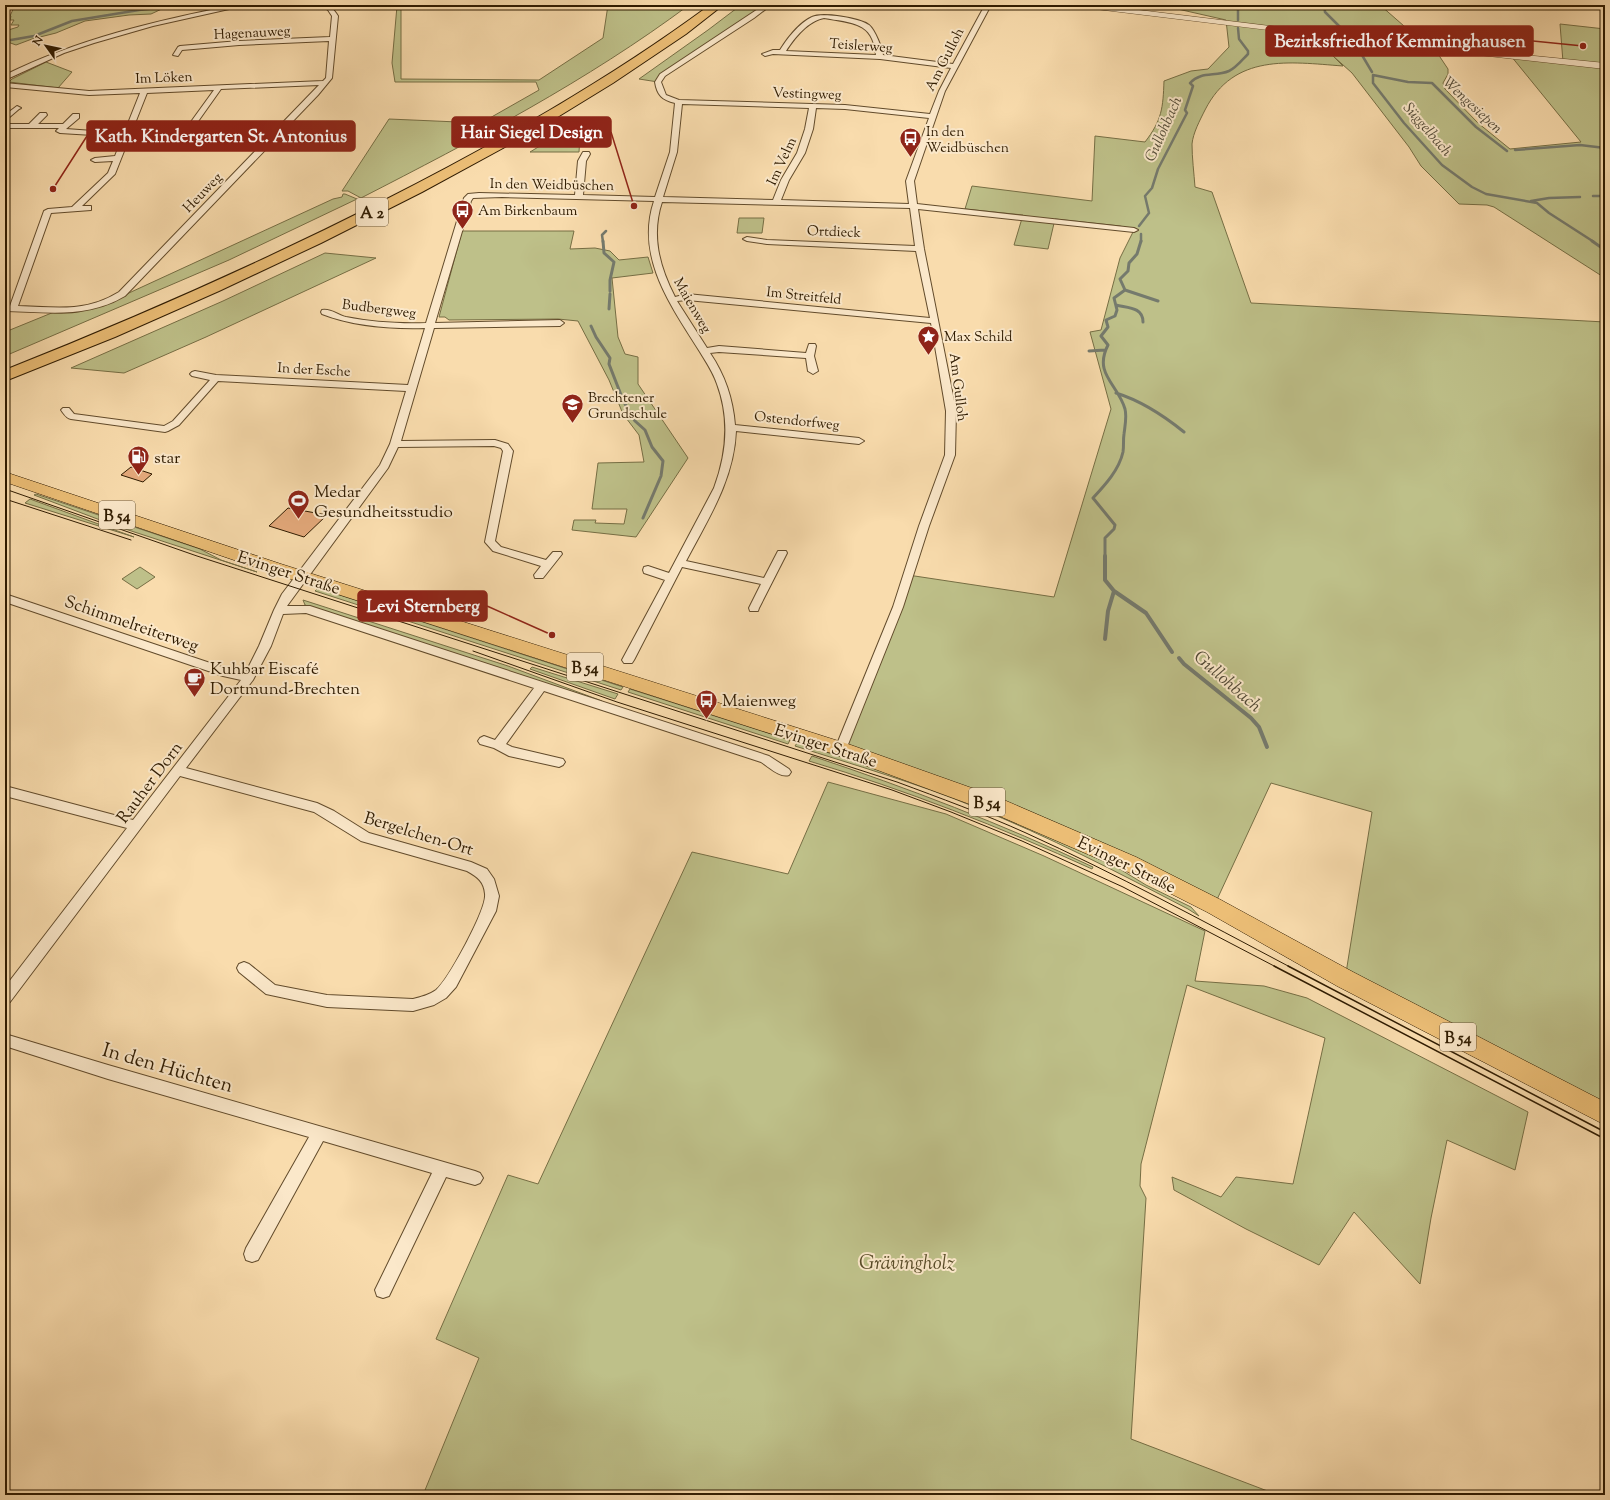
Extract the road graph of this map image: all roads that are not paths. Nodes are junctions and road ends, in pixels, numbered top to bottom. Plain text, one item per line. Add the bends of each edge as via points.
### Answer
1 (244, 5) edge
2 (323, 5) edge
3 (700, 5) edge
4 (717, 5) edge
5 (768, 5) edge
6 (988, 5) edge
7 (1080, 5) edge
8 (333, 40) junction
9 (782, 52) junction
10 (765, 54) dead end
11 (176, 55) dead end
12 (880, 57) junction
13 (955, 66) junction
14 (1605, 66) edge
15 (5, 78) edge
16 (324, 83) junction
17 (5, 86) edge
18 (219, 88) junction
19 (145, 90) junction
20 (679, 102) junction
21 (813, 106) junction
22 (16, 108) dead end
23 (43, 115) dead end
24 (76, 116) dead end
25 (933, 116) junction
26 (5, 119) edge
27 (5, 126) edge
28 (65, 126) junction
29 (30, 127) junction
30 (94, 132) dead end
31 (156, 139) dead end
32 (182, 139) junction
33 (203, 140) dead end
34 (586, 154) dead end
35 (118, 158) junction
36 (95, 160) dead end
37 (579, 197) junction
38 (658, 199) junction
39 (776, 203) junction
40 (914, 206) junction
41 (88, 208) dead end
42 (74, 209) junction
43 (1134, 230) dead end
44 (747, 239) dead end
45 (920, 249) junction
46 (671, 300) junction
47 (9, 308) edge
48 (325, 312) dead end
49 (936, 321) junction
50 (560, 323) dead end
51 (430, 326) junction
52 (812, 346) dead end
53 (704, 351) junction
54 (810, 356) junction
55 (5, 363) edge
56 (813, 372) dead end
57 (195, 374) dead end
58 (5, 376) edge
59 (216, 378) junction
60 (411, 388) junction
61 (66, 410) dead end
62 (732, 428) junction
63 (860, 441) dead end
64 (395, 444) junction
65 (5, 477) edge
66 (782, 553) dead end
67 (557, 554) dead end
68 (548, 564) junction
69 (679, 564) junction
70 (648, 570) dead end
71 (539, 575) dead end
72 (303, 576) junction
73 (671, 578) junction
74 (768, 582) junction
75 (5, 598) edge
76 (754, 608) dead end
77 (279, 610) junction
78 (628, 660) dead end
79 (249, 678) junction
80 (541, 686) junction
81 (484, 741) dead end
82 (498, 745) junction
83 (841, 749) junction
84 (559, 762) dead end
85 (178, 771) junction
86 (785, 772) dead end
87 (5, 791) edge
88 (137, 826) junction
89 (244, 968) dead end
90 (5, 998) edge
91 (5, 1040) edge
92 (1605, 1114) edge
93 (319, 1133) junction
94 (442, 1168) junction
95 (475, 1178) dead end
96 (252, 1254) dead end
97 (383, 1290) dead end

1 - 15 street via 98,39 41,60
2 - 8 street, Heuweg via 335,16
3 - 55 highway, A 2 via 636,50 548,104 374,199 223,270
4 - 58 highway, A 2 via 613,77 444,175 210,289
5 - 20 street via 662,75 658,82 660,91 669,100
6 - 13 street, Am Gulloh
7 - 14 street
8 - 11 street, Hagenauweg via 180,48
8 - 16 street, Heuweg via 329,78
9 - 10 street, Teislerweg
9 - 12 street, Teislerweg
9 - 12 street via 791,38 814,18 824,16 862,23 868,27 879,48
12 - 13 street, Teislerweg
13 - 25 street, Am Gulloh
16 - 18 street, Im Löken
16 - 47 street, Heuweg via 144,272 114,300 80,310
17 - 19 street, Im Löken via 89,92
18 - 19 street, Im Löken
18 - 32 street
19 - 35 street
20 - 21 street, Vestingweg
20 - 38 street, Maienweg via 672,160
21 - 25 street, Vestingweg
21 - 39 street, Im Velm via 801,153 785,180
22 - 26 street
23 - 29 street
24 - 28 street
25 - 40 street, Am Gulloh via 910,181
27 - 29 street
28 - 29 street
28 - 30 street via 60,131
31 - 32 street
32 - 33 street
34 - 37 street via 582,161
35 - 36 street
35 - 42 street via 111,174
37 - 38 street, In den Weidbüschen
37 - 51 street, In den Weidbüschen via 471,196 467,200
38 - 39 street, In den Weidbüschen
38 - 46 street, Maienweg via 652,235 658,266
39 - 40 street, In den Weidbüschen
40 - 43 street, In den Weidbüschen
40 - 45 street, Am Gulloh
41 - 42 street
42 - 47 street via 48,211
44 - 45 street, Ortdieck
45 - 49 street, Am Gulloh
46 - 49 street, Im Streitfeld via 688,297
46 - 53 street, Maienweg
48 - 51 street, Budbergweg via 344,319
49 - 83 street, Am Gulloh via 951,411 950,455 898,607
50 - 51 street
51 - 60 street
52 - 54 street
53 - 54 street via 719,349
53 - 62 street, Maienweg via 722,384
54 - 56 street
57 - 59 street, In der Esche
59 - 60 street, In der Esche
59 - 61 street via 176,423 165,429 72,416
60 - 64 street
62 - 63 street, Ostendorfweg
62 - 69 street, Maienweg via 731,448 724,477
64 - 68 street via 495,443 505,446 508,451 490,542 497,549
64 - 72 street via 385,466
65 - 72 main road, Evinger Straße / B 54
66 - 74 street
67 - 68 street
68 - 71 street
69 - 73 street, Maienweg
69 - 74 street
70 - 73 street
72 - 77 street, Rauher Dorn
72 - 83 main road, Evinger Straße / B 54
73 - 78 street, Maienweg
74 - 76 street
75 - 79 street, Schimmelreiterweg via 226,673
77 - 79 street, Rauher Dorn
77 - 80 street, Evinger Straße via 306,609
79 - 85 street, Rauher Dorn
80 - 82 street
80 - 86 street, Evinger Straße via 765,759
81 - 82 street
82 - 84 street via 509,751
83 - 92 main road, Evinger Straße / B 54 via 990,803 1129,863 1214,906 1345,980
85 - 88 street, Rauher Dorn
85 - 89 street, Bergelchen-Ort via 317,808 331,814 349,829 364,837 471,867 482,873 489,883 492,896 489,911 451,983 441,994 429,1001 413,1005 327,1001 271,990
87 - 88 street
88 - 90 street, Rauher Dorn
91 - 93 street, In den Hüchten
93 - 94 street, In den Hüchten
93 - 96 street
94 - 95 street, In den Hüchten
94 - 97 street

